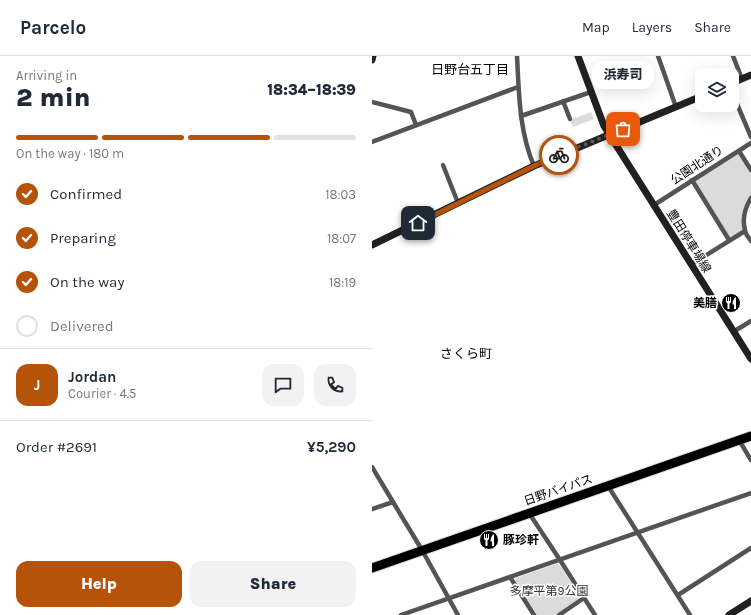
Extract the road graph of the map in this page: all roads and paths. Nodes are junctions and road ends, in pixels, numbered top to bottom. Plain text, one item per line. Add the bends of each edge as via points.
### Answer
1 (374, 56) edge
2 (517, 56) edge
3 (578, 56) edge
4 (658, 56) edge
5 (733, 56) edge
6 (372, 60) edge
7 (751, 75) edge
8 (742, 79) junction
9 (739, 80) edge
10 (518, 87) junction
11 (591, 92) junction
12 (695, 99) edge
13 (563, 101) junction
14 (372, 102) edge
15 (676, 107) junction
16 (739, 109) edge
17 (520, 116) junction
18 (570, 119) dead end
19 (416, 125) junction
20 (609, 135) junction
21 (751, 137) edge
22 (372, 142) edge
23 (751, 143) edge
24 (738, 151) junction
25 (443, 165) dead end
26 (534, 166) junction
27 (751, 170) edge
28 (692, 180) junction
29 (751, 198) edge
30 (458, 203) junction
31 (654, 205) junction
32 (745, 231) junction
33 (729, 240) junction
34 (751, 241) edge
35 (372, 245) edge
36 (692, 264) junction
37 (751, 321) edge
38 (733, 332) junction
39 (751, 359) edge
40 (751, 436) edge
41 (738, 440) junction
42 (751, 460) edge
43 (372, 467) edge
44 (608, 486) junction
45 (751, 493) edge
46 (392, 502) junction
47 (372, 509) edge
48 (529, 513) junction
49 (638, 533) junction
50 (751, 548) edge
51 (422, 550) junction
52 (560, 560) junction
53 (372, 568) edge
54 (510, 577) junction
55 (678, 595) junction
56 (448, 598) junction
57 (584, 598) junction
58 (751, 601) edge
59 (401, 615) edge
60 (458, 615) edge
61 (534, 615) edge
62 (559, 615) edge
63 (595, 615) edge
64 (690, 615) edge
65 (729, 615) edge

1 - 6 main road
2 - 10 street
3 - 11 main road, 豊田停車場線
4 - 15 street
5 - 8 street
7 - 8 main road
8 - 9 main road
10 - 17 street
10 - 19 street
11 - 13 street
11 - 20 main road, 豊田停車場線
12 - 15 main road
13 - 17 street
13 - 18 street
14 - 19 street via 411,112
15 - 20 main road
16 - 21 street
17 - 26 street
19 - 22 street
20 - 26 main road
20 - 31 main road, 豊田停車場線
23 - 24 street, 公園北通り
24 - 27 street
24 - 28 street, 公園北通り
25 - 30 street
26 - 30 main road
28 - 31 street, 公園北通り
28 - 33 street
29 - 32 street via 746,206
30 - 35 main road
31 - 36 main road, 豊田停車場線
32 - 33 street
32 - 34 street
33 - 36 street
36 - 38 main road, 豊田停車場線
37 - 38 street
38 - 39 main road, 豊田停車場線
40 - 41 highway, 日野バイパス
41 - 42 street
41 - 44 highway, 日野バイパス
43 - 46 street
44 - 48 highway, 日野バイパス
44 - 49 street
45 - 49 street
46 - 47 street
46 - 51 street
48 - 51 highway, 日野バイパス
48 - 52 street
49 - 52 street
49 - 55 street
50 - 55 street
51 - 53 highway, 日野バイパス
51 - 56 street
52 - 54 street
52 - 57 street
54 - 56 street
54 - 61 street
55 - 64 street
56 - 59 street
56 - 60 street
57 - 62 street
57 - 63 street
58 - 65 main road

